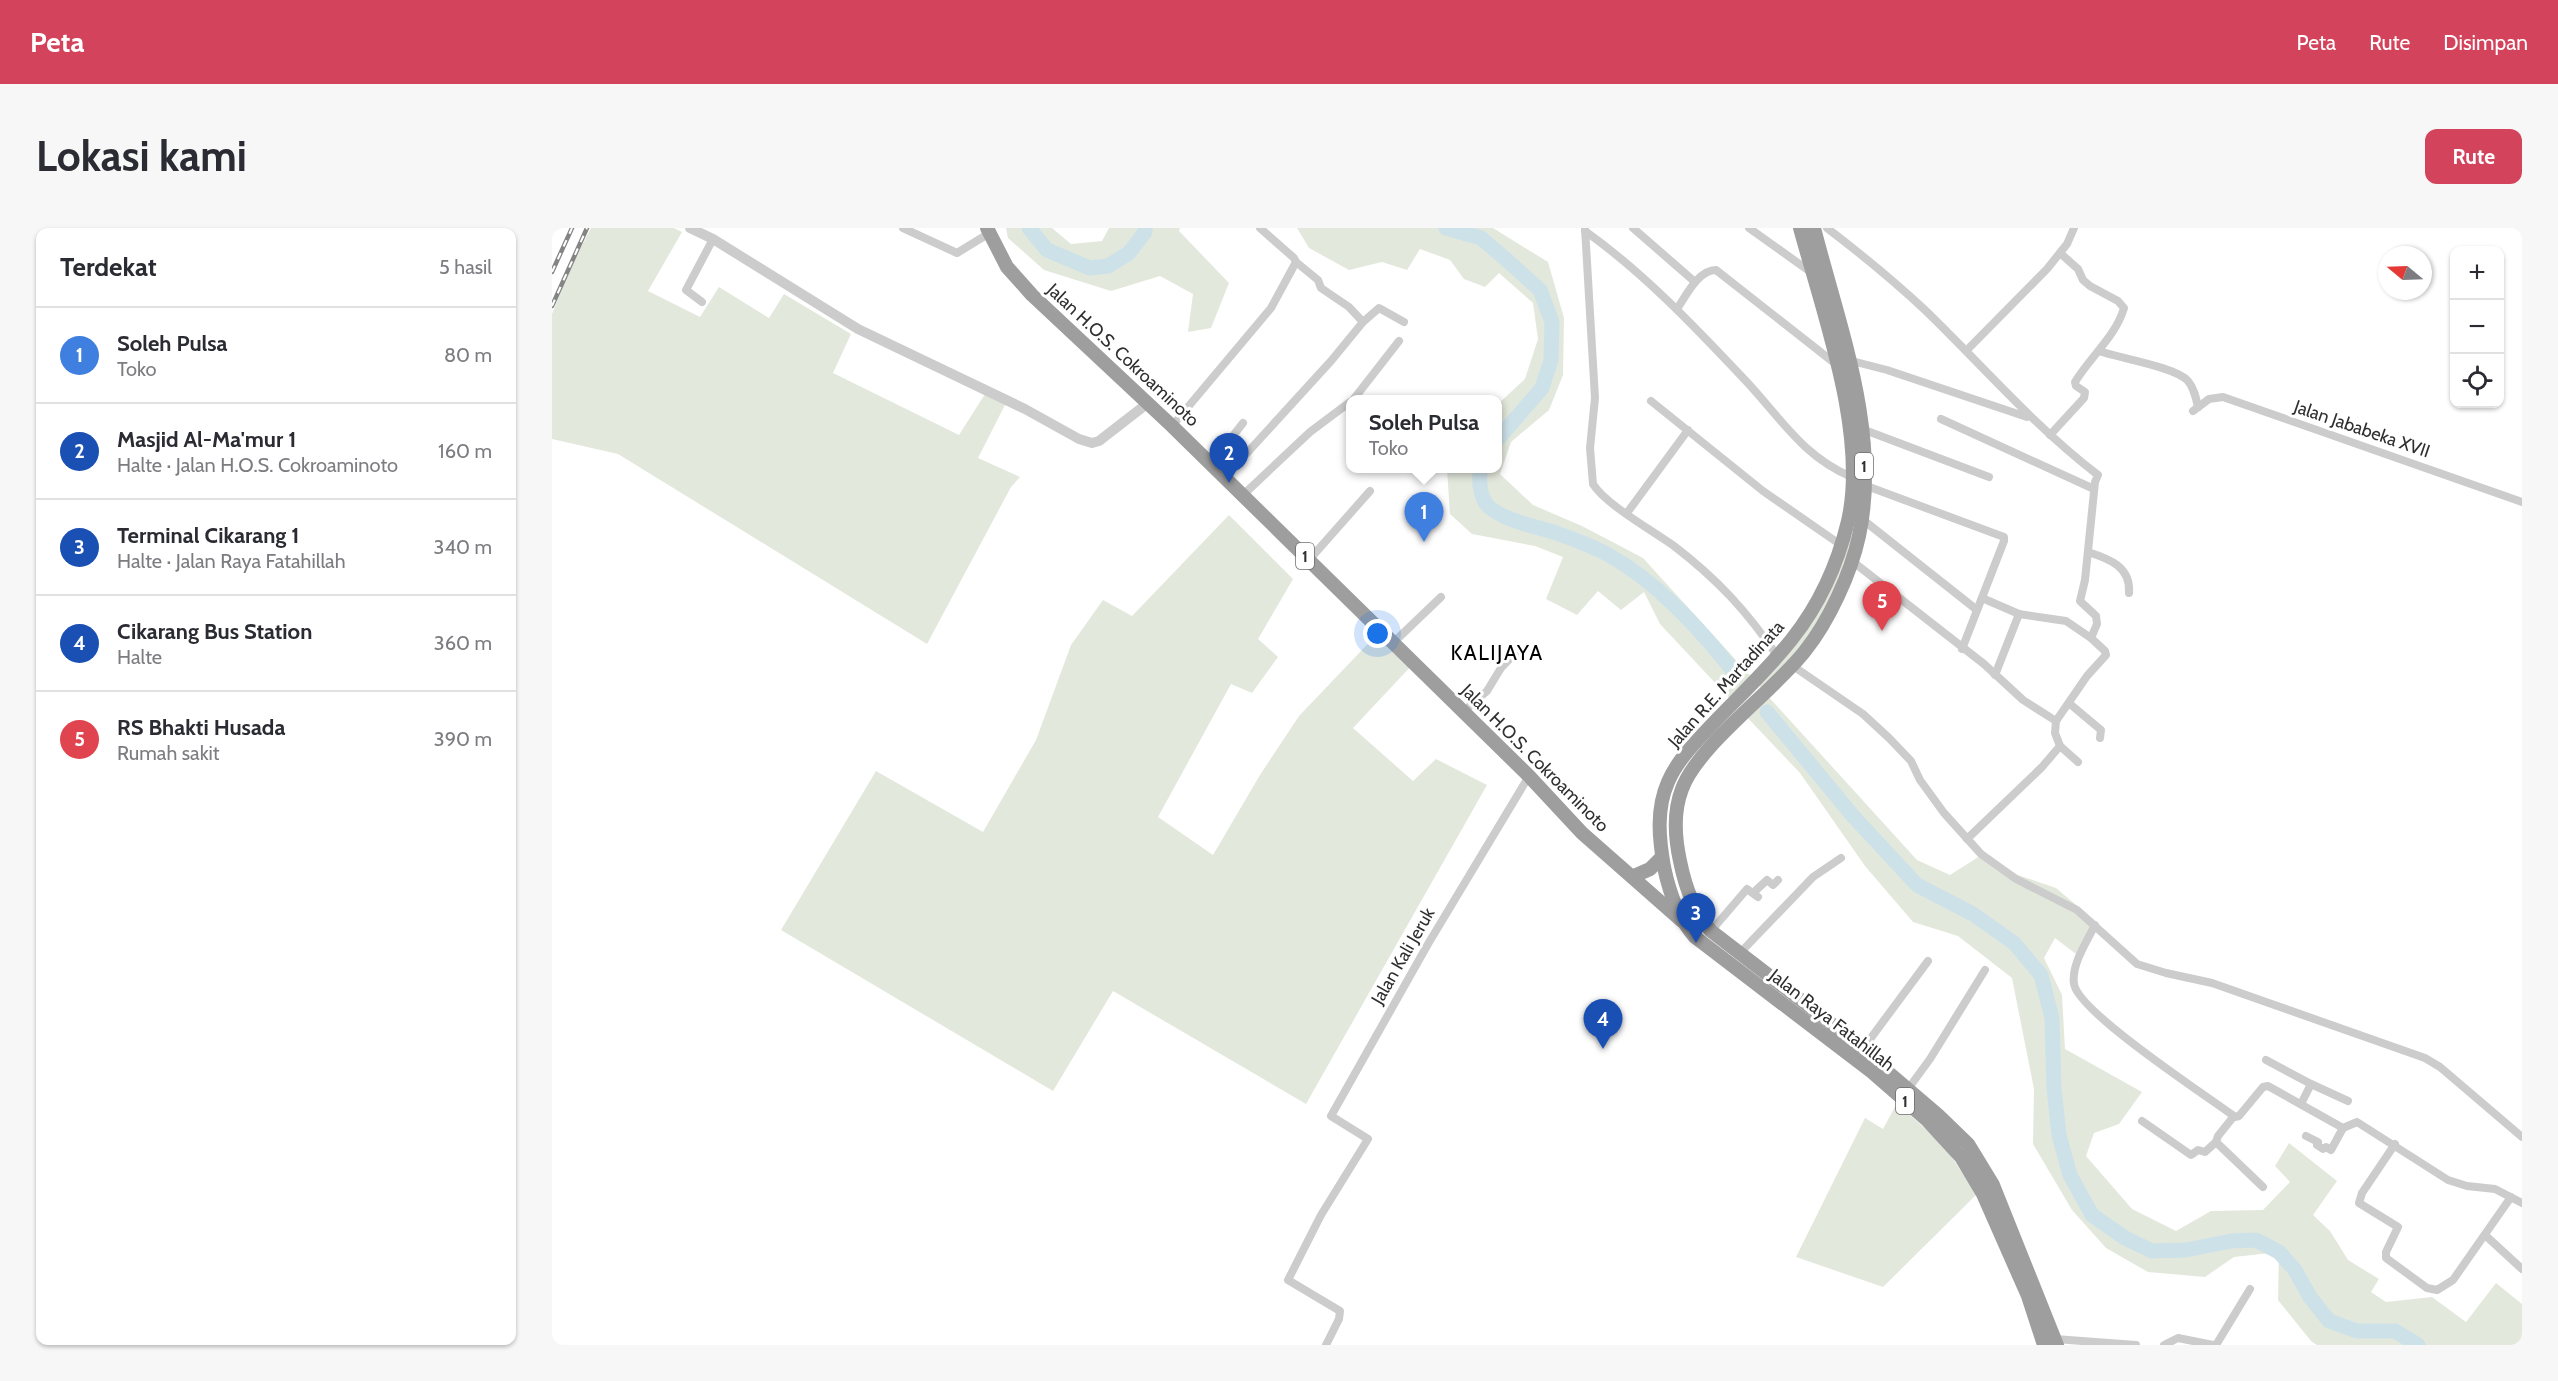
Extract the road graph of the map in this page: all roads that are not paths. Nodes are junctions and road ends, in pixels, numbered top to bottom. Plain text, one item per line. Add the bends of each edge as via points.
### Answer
1 (690, 228) edge
2 (903, 228) edge
3 (1260, 228) edge
4 (1633, 228) edge
5 (1749, 228) edge
6 (1800, 228) edge
7 (1814, 228) edge
8 (1827, 228) edge
9 (2074, 228) edge
10 (1585, 229) edge
11 (988, 231) edge
12 (713, 240) junction
13 (2060, 253) junction
14 (1296, 262) junction
15 (1812, 273) junction
16 (1695, 282) junction
17 (702, 302) dead end
18 (1677, 309) junction
19 (1363, 322) junction
20 (1404, 322) dead end
21 (1399, 341) dead end
22 (1966, 351) junction
23 (2099, 351) junction
24 (1843, 363) junction
25 (1357, 395) edge
26 (1651, 401) dead end
27 (1148, 403) junction
28 (1346, 405) edge
29 (2030, 418) junction
30 (1941, 419) dead end
31 (1243, 423) dead end
32 (1172, 426) junction
33 (1862, 429) junction
34 (1688, 430) junction
35 (2049, 435) junction
36 (1211, 464) junction
37 (1225, 477) junction
38 (1852, 477) junction
39 (1989, 477) dead end
40 (1864, 485) junction
41 (2094, 489) junction
42 (1370, 491) dead end
43 (1243, 495) junction
44 (2522, 502) edge
45 (1627, 513) junction
46 (1862, 519) junction
47 (1841, 545) junction
48 (2088, 552) junction
49 (1310, 560) junction
50 (1852, 561) junction
51 (2129, 593) dead end
52 (1441, 597) dead end
53 (1982, 598) junction
54 (1977, 610) junction
55 (2019, 614) junction
56 (2091, 638) junction
57 (1393, 643) junction
58 (1962, 649) junction
59 (1517, 651) dead end
60 (1778, 657) junction
61 (1793, 666) junction
62 (1995, 675) junction
63 (2070, 704) junction
64 (1464, 711) junction
65 (1717, 719) junction
66 (2056, 721) junction
67 (1728, 730) junction
68 (1700, 738) junction
69 (2100, 738) dead end
70 (2060, 747) junction
71 (1711, 748) junction
72 (2078, 762) dead end
73 (1529, 776) junction
74 (1967, 839) junction
75 (1662, 857) junction
76 (1841, 858) dead end
77 (1634, 876) junction
78 (1778, 880) dead end
79 (1684, 922) junction
80 (2095, 924) junction
81 (1706, 926) junction
82 (1739, 954) junction
83 (1928, 962) dead end
84 (1985, 970) dead end
85 (1862, 1050) junction
86 (2266, 1060) dead end
87 (2311, 1084) junction
88 (1908, 1089) junction
89 (2348, 1101) dead end
90 (2301, 1104) junction
91 (2234, 1116) junction
92 (2142, 1121) dead end
93 (2343, 1128) junction
94 (2306, 1136) dead end
95 (2522, 1137) edge
96 (2216, 1142) junction
97 (2395, 1144) junction
98 (2263, 1187) dead end
99 (2511, 1197) junction
100 (2522, 1203) edge
101 (2485, 1235) junction
102 (2522, 1269) edge
103 (2250, 1289) dead end
104 (2052, 1343) edge
105 (1326, 1345) edge
106 (2136, 1345) edge
107 (2164, 1345) edge
108 (2215, 1345) edge

1 - 12 street
2 - 11 street via 957,253
3 - 14 street
4 - 16 street
5 - 15 street
6 - 15 highway, Jalan R.E. Martadinata / 1
7 - 24 highway, Jalan R.E. Martadinata / 1
8 - 22 street via 1874,264
9 - 13 street
10 - 18 street
10 - 45 street via 1594,398 1590,428 1592,481 1596,489
11 - 27 highway, Jalan H.O.S. Cokroaminoto / 1 via 1018,280
12 - 17 street via 686,290
12 - 27 street via 858,329 1079,439 1099,441
13 - 22 street
13 - 23 street via 2078,269 2083,280 2124,308
14 - 19 street
14 - 32 street via 1271,308
15 - 24 highway, Jalan R.E. Martadinata / 1
16 - 18 street
16 - 24 street via 1716,270
18 - 38 street via 1804,448
19 - 20 street via 1378,308
19 - 37 street
21 - 25 street
22 - 29 street
23 - 35 street via 2075,382 2085,392 2084,398
23 - 44 street, Jalan Jababeka XVII via 2184,377 2190,383 2196,409 2209,399 2223,397
24 - 29 street via 1887,370
24 - 33 highway, Jalan R.E. Martadinata / 1
24 - 38 highway, Jalan R.E. Martadinata / 1
26 - 34 street
27 - 32 highway, Jalan H.O.S. Cokroaminoto / 1
28 - 43 street via 1310,432
29 - 35 street
30 - 41 street
31 - 36 street
32 - 36 highway, Jalan H.O.S. Cokroaminoto / 1
33 - 39 street
33 - 40 highway, Jalan R.E. Martadinata / 1
34 - 45 street
34 - 47 street via 1771,497
35 - 41 street via 2098,475
36 - 37 highway, Jalan H.O.S. Cokroaminoto / 1
37 - 43 highway, Jalan H.O.S. Cokroaminoto / 1
38 - 47 highway, Jalan R.E. Martadinata / 1
40 - 46 highway, Jalan R.E. Martadinata / 1
40 - 53 street via 2003,536
41 - 48 street
42 - 49 street
43 - 49 highway, Jalan H.O.S. Cokroaminoto / 1
45 - 60 street via 1720,584 1747,613
46 - 50 highway, Jalan R.E. Martadinata / 1
46 - 54 street
47 - 60 highway, Jalan R.E. Martadinata / 1 via 1808,618
48 - 51 street via 2120,567 2128,577
48 - 56 street via 2080,601 2097,617
49 - 57 highway, Jalan H.O.S. Cokroaminoto / 1
50 - 58 street
50 - 61 highway, Jalan R.E. Martadinata / 1 via 1821,627
52 - 57 street
53 - 54 street
53 - 55 street
54 - 58 street
55 - 56 street via 2066,621
55 - 62 street
56 - 63 street via 2106,655
57 - 64 highway, Jalan H.O.S. Cokroaminoto / 1
58 - 62 street
59 - 64 street via 1487,691
60 - 65 highway, Jalan R.E. Martadinata / 1
61 - 67 highway, Jalan R.E. Martadinata / 1
61 - 74 street via 1863,714 1889,738 1911,761 1924,786
62 - 66 street via 2023,700
63 - 66 street
63 - 69 street via 2102,730
64 - 73 highway, Jalan H.O.S. Cokroaminoto / 1
65 - 67 highway
65 - 68 highway, Jalan R.E. Martadinata / 1
66 - 70 street
67 - 71 highway, Jalan R.E. Martadinata / 1
68 - 71 highway via 1707,740
68 - 75 highway, Jalan R.E. Martadinata / 1 via 1674,770 1663,797 1659,828
70 - 72 street
70 - 74 street
71 - 81 highway, Jalan R.E. Martadinata / 1 via 1682,789 1676,819 1683,876
73 - 77 highway, Jalan H.O.S. Cokroaminoto / 1 via 1582,833
73 - 105 street, Jalan Kali Jeruk via 1331,1116 1368,1138 1321,1215 1288,1280 1340,1311
74 - 80 street via 2007,874 2077,910
75 - 77 highway via 1650,869
75 - 79 highway, Jalan R.E. Martadinata / 1
76 - 82 street via 1812,876
77 - 79 highway, Jalan H.O.S. Cokroaminoto / 1
78 - 81 street via 1773,885 1767,880 1756,895 1747,889
79 - 104 highway, Jalan Raya Fatahillah / 1 via 1702,943 1872,1072 1961,1157 1983,1194
80 - 91 street via 2075,969 2078,994 2109,1025
80 - 95 street via 2137,964 2212,983 2434,1062
81 - 82 highway, Jalan Raya Fatahillah / 1
82 - 85 highway, Jalan Raya Fatahillah / 1
83 - 85 street
84 - 88 street
85 - 88 highway, Jalan Raya Fatahillah / 1
86 - 87 street
87 - 89 street
87 - 90 street
88 - 104 highway, Jalan Raya Fatahillah / 1 via 1956,1131 1980,1162 1993,1185
90 - 91 street via 2265,1086 2239,1116
90 - 93 street
91 - 96 street
92 - 96 street via 2191,1155 2198,1150 2205,1152
93 - 94 street via 2331,1150 2323,1149
93 - 97 street via 2357,1122
96 - 98 street
97 - 99 street via 2448,1180 2495,1189
97 - 101 street via 2359,1200 2361,1206 2398,1227 2386,1252 2387,1260 2427,1288 2437,1290 2453,1280
99 - 100 street
99 - 101 street
101 - 102 street
103 - 108 street
104 - 106 street
107 - 108 street via 2178,1338

